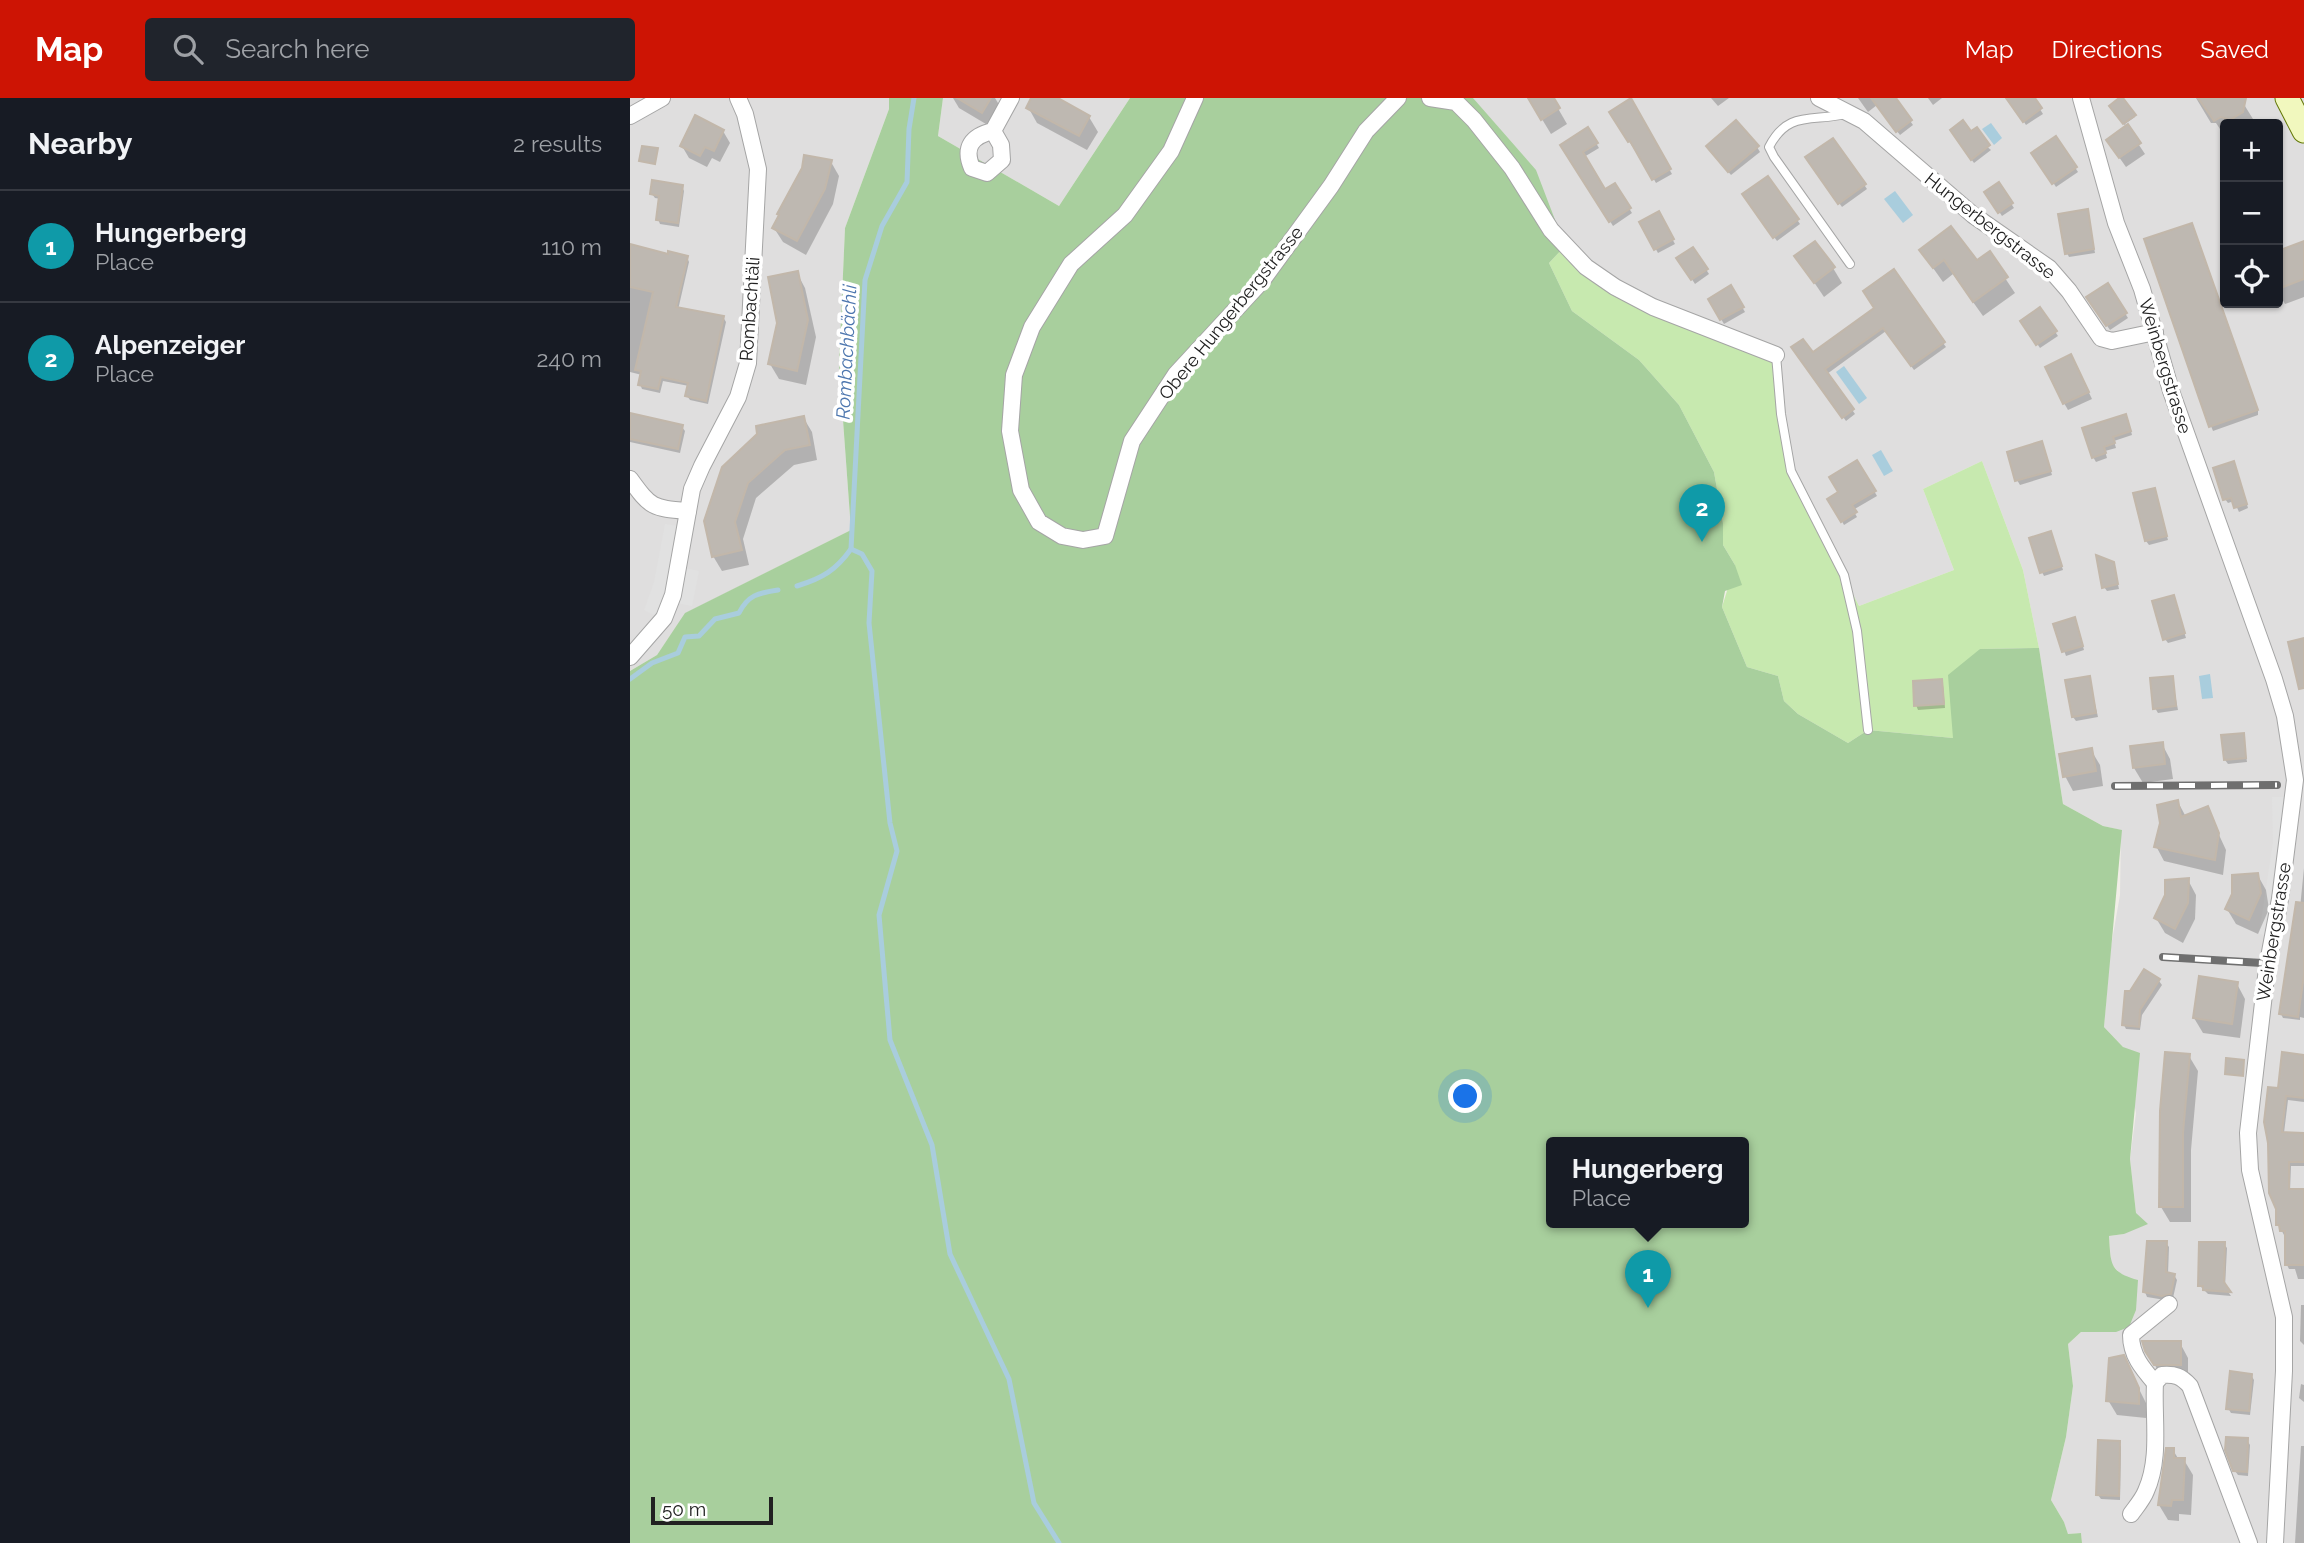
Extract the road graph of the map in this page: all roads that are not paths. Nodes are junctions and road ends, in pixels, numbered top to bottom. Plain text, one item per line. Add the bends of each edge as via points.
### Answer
1 (662, 98) edge
2 (738, 98) edge
3 (1011, 98) edge
4 (1195, 98) edge
5 (1398, 98) edge
6 (1430, 98) edge
7 (1819, 98) edge
8 (2081, 98) edge
9 (2287, 98) edge
10 (1849, 113) junction
11 (630, 116) edge
12 (993, 131) dead end
13 (2304, 131) edge
14 (1850, 264) dead end
15 (2155, 332) junction
16 (1776, 355) joint
17 (630, 478) edge
18 (688, 511) junction
19 (630, 657) edge
20 (1868, 730) dead end
21 (2169, 1304) dead end
22 (2155, 1383) junction
23 (2131, 1514) dead end
24 (2249, 1543) edge
25 (2275, 1543) edge

1 - 11 street
2 - 18 street, Rombachtäli via 758,169 748,363 738,397 692,489
3 - 12 street
4 - 5 street, Obere Hungerbergstrasse via 1171,151 1125,215 1071,264 1032,327 1014,375 1010,431 1021,490 1040,522 1062,536 1083,540 1105,536 1132,441 1176,374 1261,282 1366,131
6 - 16 street via 1456,102 1474,120 1512,168 1551,230 1586,267 1653,307
7 - 10 street, Hungerbergstrasse
8 - 15 street, Weinbergstrasse via 2116,223
9 - 13 main road
10 - 14 lane via 1782,126 1769,147
10 - 15 street, Hungerbergstrasse via 1973,215 2049,268 2101,338 2112,341
15 - 25 street, Weinbergstrasse via 2171,391 2274,679 2295,780 2248,1133 2250,1170 2284,1317
16 - 20 lane via 1791,471 1844,575 1857,631
17 - 18 street via 647,502
18 - 19 street, Rombachtäli via 669,607
21 - 22 street via 2131,1335 2131,1347
22 - 23 street via 2150,1479
22 - 24 street via 2162,1375 2173,1374 2190,1386

